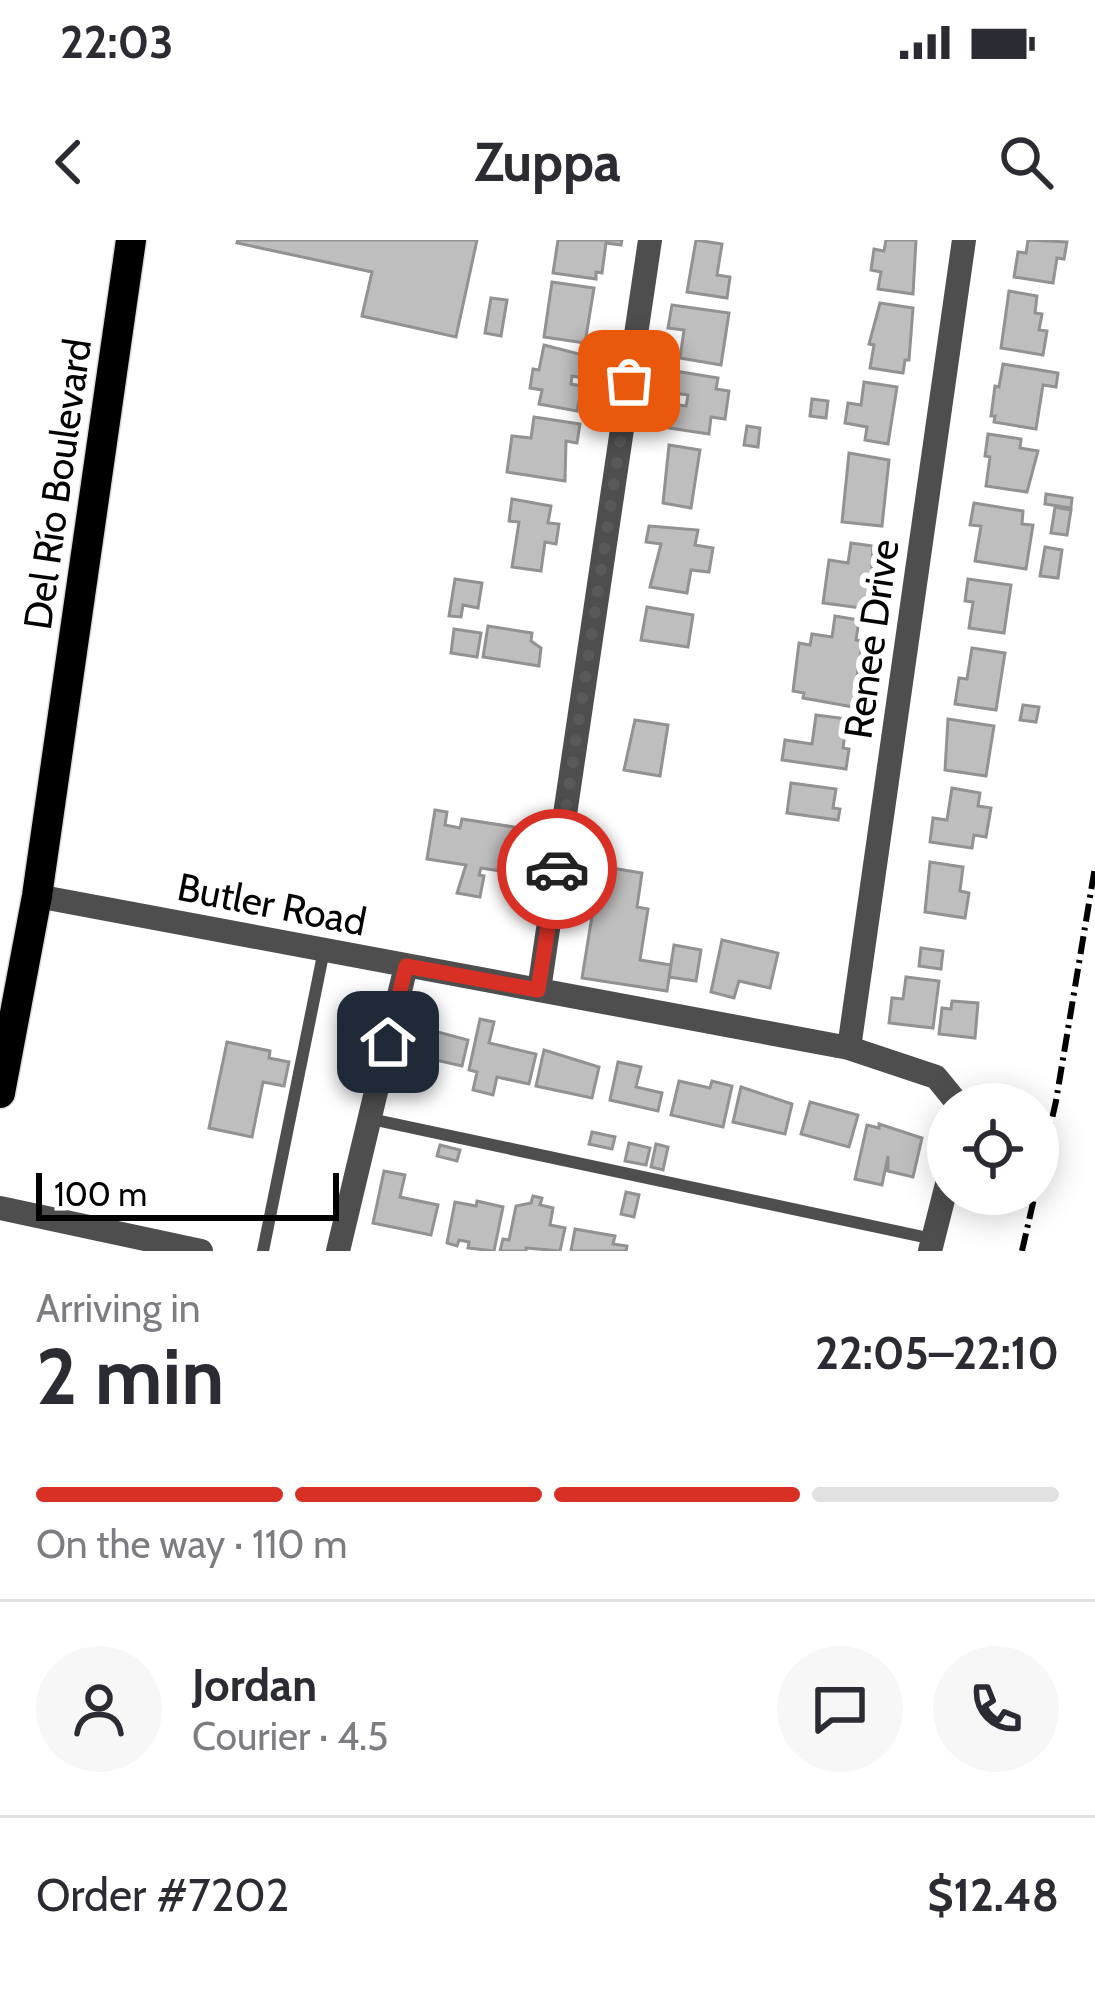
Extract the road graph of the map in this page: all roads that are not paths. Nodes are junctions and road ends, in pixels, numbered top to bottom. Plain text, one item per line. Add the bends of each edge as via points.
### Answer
1 (131, 240) edge
2 (650, 240) edge
3 (964, 240) edge
4 (37, 896) junction
5 (324, 950) junction
6 (406, 966) junction
7 (538, 990) junction
8 (849, 1048) junction
9 (941, 1083) edge
10 (0, 1093) edge
11 (370, 1119) junction
12 (0, 1208) edge
13 (939, 1215) edge
14 (932, 1245) edge
15 (158, 1246) edge
16 (201, 1251) edge
17 (263, 1251) edge
18 (338, 1251) edge

1 - 4 main road, Del Río Boulevard
2 - 7 street
3 - 8 street, Renee Drive
4 - 5 street, Butler Road
4 - 10 main road, Del Río Boulevard
5 - 6 street, Butler Road
5 - 17 lane
6 - 7 street, Butler Road
6 - 11 street
7 - 8 street, Butler Road
8 - 9 street, Butler Road
11 - 14 lane
11 - 18 street
12 - 15 street
13 - 14 street
15 - 16 street

